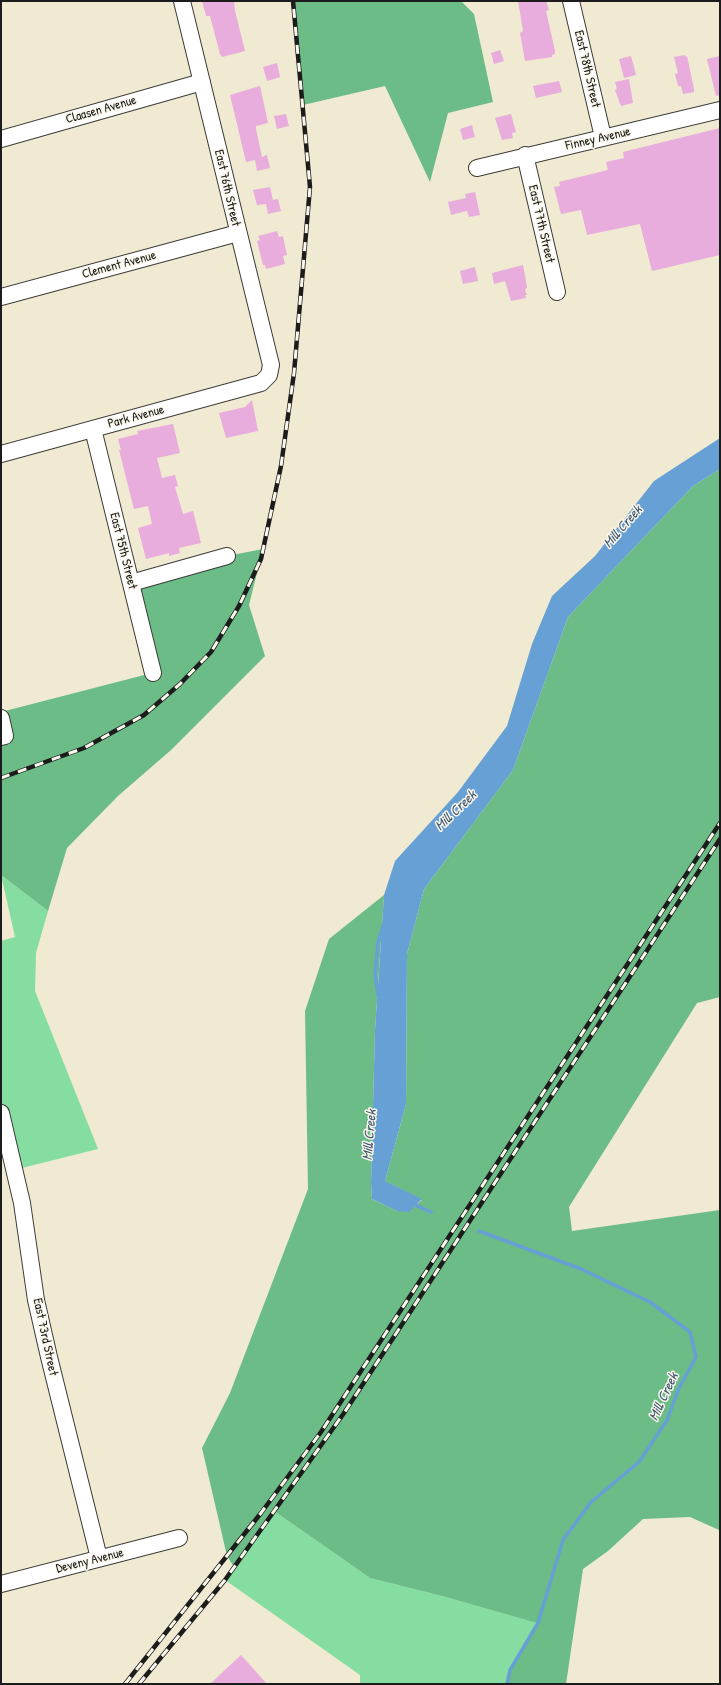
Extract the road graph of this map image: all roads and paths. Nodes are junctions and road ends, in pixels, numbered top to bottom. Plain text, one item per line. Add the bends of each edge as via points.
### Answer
1 (182, 1) edge
2 (571, 1) edge
3 (202, 82) junction
4 (720, 110) edge
5 (603, 137) junction
6 (1, 139) edge
7 (525, 155) junction
8 (477, 168) dead end
9 (238, 233) junction
10 (557, 292) dead end
11 (1, 297) edge
12 (269, 375) joint
13 (93, 429) junction
14 (1, 454) edge
15 (227, 556) dead end
16 (131, 583) junction
17 (153, 673) dead end
18 (1, 718) edge
19 (3, 736) edge
20 (1, 1113) edge
21 (179, 1538) dead end
22 (99, 1558) junction
23 (1, 1584) edge

1 - 3 street, East 76th Street
2 - 5 street, East 78th Street
3 - 6 street, Claasen Avenue
3 - 9 street, East 76th Street
4 - 5 street, Finney Avenue
5 - 7 street, Finney Avenue
7 - 8 street, Finney Avenue
7 - 10 street, East 77th Street
9 - 11 street, Clement Avenue
9 - 12 street, East 76th Street via 271,365
12 - 13 street, Park Avenue via 261,383
13 - 14 street, Park Avenue
13 - 16 street, East 75th Street
15 - 16 street
16 - 17 street, East 75th Street
18 - 19 street
20 - 22 street, East 73rd Street via 22,1203 36,1300 47,1350
21 - 22 street, Deveny Avenue
22 - 23 street, Deveny Avenue

